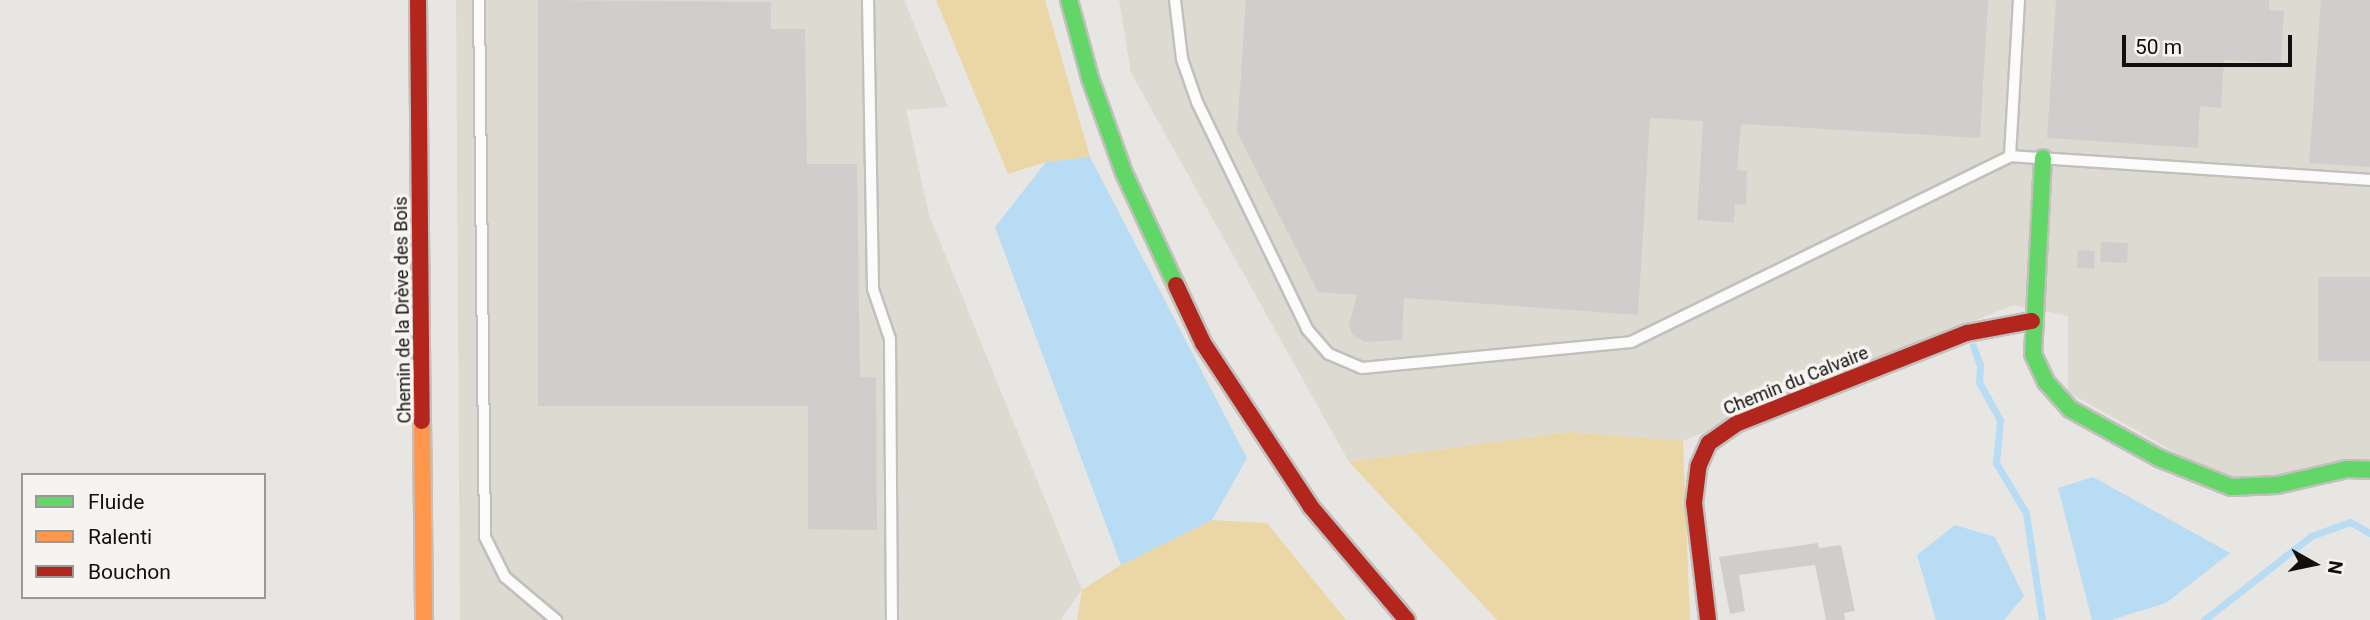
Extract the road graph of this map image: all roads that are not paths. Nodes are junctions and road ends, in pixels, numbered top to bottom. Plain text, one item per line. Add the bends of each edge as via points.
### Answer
1 (418, 0) edge
2 (478, 0) edge
3 (868, 0) edge
4 (1069, 0) edge
5 (1175, 0) edge
6 (2019, 0) edge
7 (2010, 156) junction
8 (2043, 158) junction
9 (2370, 180) edge
10 (2032, 321) junction
11 (2370, 470) edge
12 (424, 620) edge
13 (556, 620) edge
14 (892, 620) edge
15 (1407, 620) edge
16 (1708, 620) edge

1 - 12 street, Chemin de la Drève des Bois
2 - 13 lane via 483,521 490,551 505,577
3 - 14 lane via 873,289 890,339
4 - 15 street via 1114,148 1198,334 1305,499
5 - 7 lane via 1182,59 1197,102 1307,329 1329,354 1362,368 1632,342
6 - 7 lane
7 - 8 lane
8 - 9 lane
8 - 10 street
10 - 11 street via 2037,367 2070,409 2205,480 2231,487 2260,487 2347,469
10 - 16 street, Chemin du Calvaire via 1967,333 1738,423 1709,443 1699,465 1694,503

